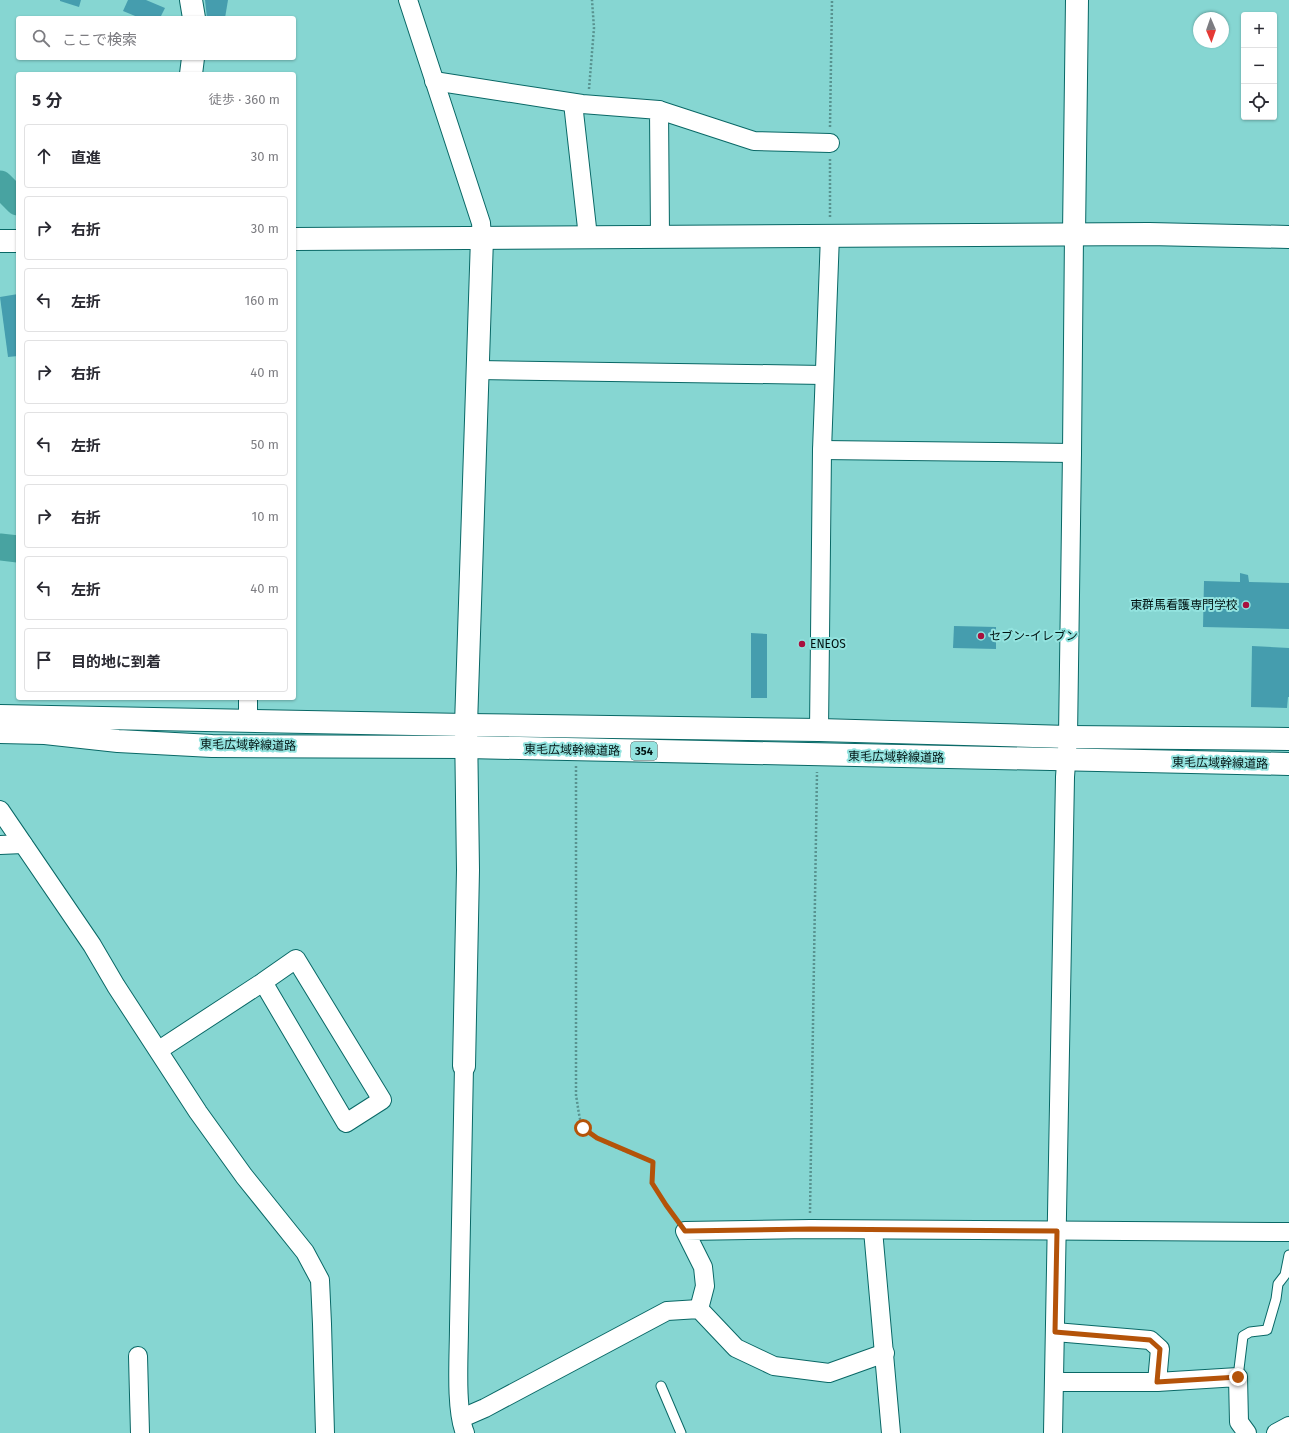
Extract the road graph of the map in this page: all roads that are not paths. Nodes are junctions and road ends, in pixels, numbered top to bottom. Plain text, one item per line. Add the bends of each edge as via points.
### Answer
1 (191, 0) edge
2 (408, 0) edge
3 (1077, 0) edge
4 (194, 16) edge
5 (193, 60) edge
6 (192, 72) edge
7 (434, 81) junction
8 (581, 104) junction
9 (659, 110) junction
10 (830, 143) road end
11 (1074, 234) junction
12 (830, 235) junction
13 (660, 236) junction
14 (588, 237) junction
15 (1289, 237) edge
16 (482, 238) junction
17 (296, 239) edge
18 (16, 240) edge
19 (0, 241) edge
20 (478, 370) junction
21 (824, 375) junction
22 (822, 450) junction
23 (1072, 453) junction
24 (248, 700) edge
25 (0, 716) edge
26 (248, 721) junction
27 (466, 725) junction
28 (819, 730) junction
29 (0, 732) edge
30 (1068, 737) junction
31 (1289, 739) edge
32 (467, 747) junction
33 (1065, 760) junction
34 (1289, 764) edge
35 (0, 810) edge
36 (23, 844) junction
37 (0, 845) edge
38 (263, 982) junction
39 (159, 1050) junction
40 (464, 1066) joint
41 (873, 1230) junction
42 (1057, 1231) junction
43 (1289, 1232) edge
44 (1289, 1255) edge
45 (700, 1309) junction
46 (1055, 1332) junction
47 (885, 1353) junction
48 (138, 1356) dead end
49 (1238, 1377) junction
50 (1054, 1382) junction
51 (1157, 1382) junction
52 (661, 1386) dead end
53 (463, 1426) edge
54 (140, 1433) edge
55 (325, 1433) edge
56 (681, 1433) edge
57 (891, 1433) edge
58 (1053, 1433) edge
59 (1247, 1433) edge

1 - 4 main road
2 - 7 street
3 - 11 main road
5 - 6 main road
7 - 8 street
7 - 16 street via 481,224
8 - 9 street
8 - 14 street
9 - 10 street via 754,141
9 - 13 street
11 - 12 main road
11 - 15 main road
11 - 23 street
12 - 13 main road
12 - 21 street
13 - 14 main road
14 - 16 main road
16 - 17 main road
16 - 20 main road
18 - 19 main road
20 - 21 street
20 - 27 main road
21 - 22 street
22 - 23 street
22 - 28 street
23 - 30 street
24 - 26 street
25 - 26 main road, 東毛広域幹線道路 / 354
26 - 27 main road, 東毛広域幹線道路 / 354
27 - 28 main road, 東毛広域幹線道路 / 354
27 - 32 main road
28 - 30 main road, 東毛広域幹線道路 / 354
29 - 32 main road, 東毛広域幹線道路 / 354 via 212,746
30 - 31 main road, 東毛広域幹線道路 / 354
30 - 33 street
32 - 33 main road, 東毛広域幹線道路 / 354
32 - 40 main road via 468,870
33 - 34 main road, 東毛広域幹線道路 / 354
33 - 42 street
35 - 36 street
36 - 37 street
36 - 39 street
38 - 38 street via 296,959 382,1100 346,1123
38 - 39 street
39 - 55 street via 198,1112 244,1176 305,1252 320,1280
40 - 53 street via 458,1374
41 - 42 street
41 - 45 street via 685,1231 703,1268 705,1286
41 - 47 street
42 - 43 street
42 - 46 street
44 - 49 lane via 1285,1275 1278,1284 1267,1330 1250,1332 1243,1336
45 - 47 street via 736,1348 774,1366 829,1373
45 - 53 street via 667,1311 485,1408
46 - 50 street
46 - 51 street via 1150,1340 1160,1349
47 - 57 street
48 - 54 street
49 - 51 street
49 - 59 street via 1239,1422
50 - 51 street
50 - 58 street
52 - 56 lane

